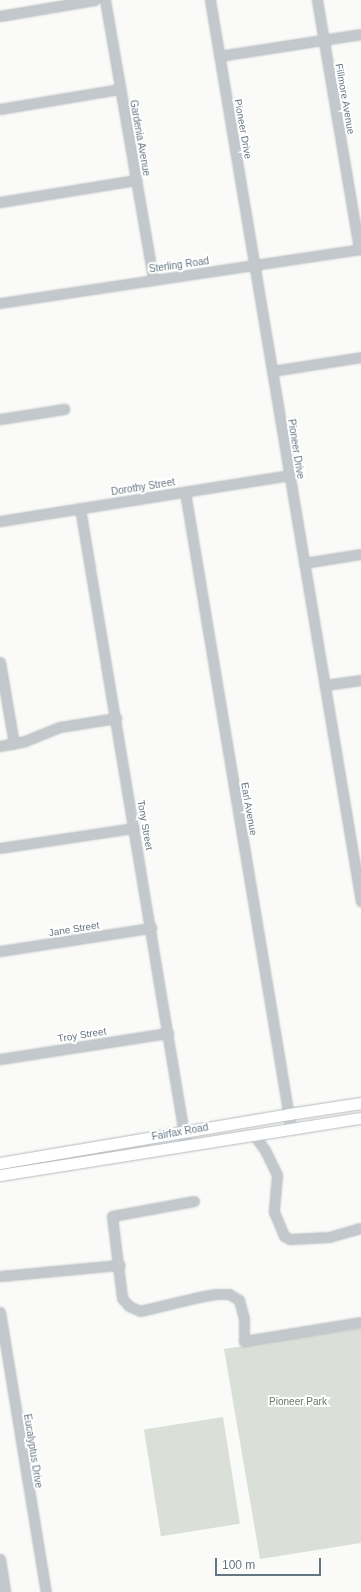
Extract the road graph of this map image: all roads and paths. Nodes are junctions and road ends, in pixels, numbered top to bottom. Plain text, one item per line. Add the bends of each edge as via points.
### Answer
1 (94, 0) edge
2 (105, 0) edge
3 (210, 0) edge
4 (317, 0) edge
5 (0, 16) edge
6 (361, 34) edge
7 (324, 40) junction
8 (219, 56) junction
9 (120, 89) junction
10 (0, 109) edge
11 (136, 180) junction
12 (0, 202) edge
13 (360, 249) edge
14 (254, 266) junction
15 (153, 279) junction
16 (0, 303) edge
17 (361, 357) edge
18 (272, 371) junction
19 (64, 409) dead end
20 (0, 419) edge
21 (290, 476) junction
22 (185, 492) junction
23 (80, 508) junction
24 (0, 521) edge
25 (361, 554) edge
26 (304, 563) junction
27 (0, 662) edge
28 (361, 680) edge
29 (325, 685) junction
30 (116, 718) junction
31 (14, 744) junction
32 (0, 746) edge
33 (134, 828) junction
34 (0, 848) edge
35 (361, 897) edge
36 (151, 928) junction
37 (0, 951) edge
38 (168, 1033) junction
39 (0, 1059) edge
40 (361, 1103) edge
41 (289, 1114) junction
42 (361, 1118) edge
43 (291, 1129) junction
44 (184, 1132) junction
45 (254, 1135) junction
46 (186, 1146) junction
47 (0, 1163) edge
48 (0, 1175) edge
49 (194, 1201) dead end
50 (361, 1228) edge
51 (119, 1265) junction
52 (0, 1276) edge
53 (0, 1312) edge
54 (361, 1322) edge
55 (0, 1558) edge
56 (5, 1592) edge
57 (46, 1592) edge

1 - 5 street
2 - 9 street, Gardenia Avenue
3 - 8 street, Pioneer Drive
4 - 7 street, Fillmore Avenue
6 - 7 street
7 - 8 street
7 - 13 street, Fillmore Avenue
8 - 14 street, Pioneer Drive
9 - 10 street
9 - 11 street, Gardenia Avenue
11 - 12 street
11 - 15 street, Gardenia Avenue
13 - 14 street, Sterling Road
14 - 15 street, Sterling Road
14 - 18 street, Pioneer Drive
15 - 16 street, Sterling Road
17 - 18 street
18 - 21 street, Pioneer Drive
19 - 20 street
21 - 22 street, Dorothy Street
21 - 26 street, Pioneer Drive
22 - 23 street, Dorothy Street
22 - 41 street, Earl Avenue
23 - 24 street, Dorothy Street
23 - 30 street, Tony Street
25 - 26 street
26 - 29 street, Pioneer Drive
27 - 31 street
28 - 29 street
29 - 35 street, Pioneer Drive
30 - 31 street via 60,727
30 - 33 street, Tony Street
31 - 32 street
33 - 34 street
33 - 36 street, Tony Street
36 - 37 street, Jane Street
36 - 38 street, Tony Street
38 - 39 street, Troy Street
38 - 44 street, Tony Street
40 - 41 main road, Fairfax Road
41 - 43 street, Earl Avenue
41 - 44 main road, Fairfax Road
42 - 43 main road, Fairfax Road
43 - 45 main road, Fairfax Road
44 - 46 street, Tony Street
44 - 47 main road, Fairfax Road
45 - 46 main road, Fairfax Road
45 - 50 street via 265,1150 277,1175 274,1212 284,1236 290,1239 329,1238
46 - 48 main road, Fairfax Road
49 - 51 street via 112,1216
51 - 52 street
51 - 54 street via 122,1298 128,1306 140,1310 216,1294 229,1294 240,1300 244,1319 244,1341
53 - 57 street, Eucalyptus Drive
55 - 56 street

